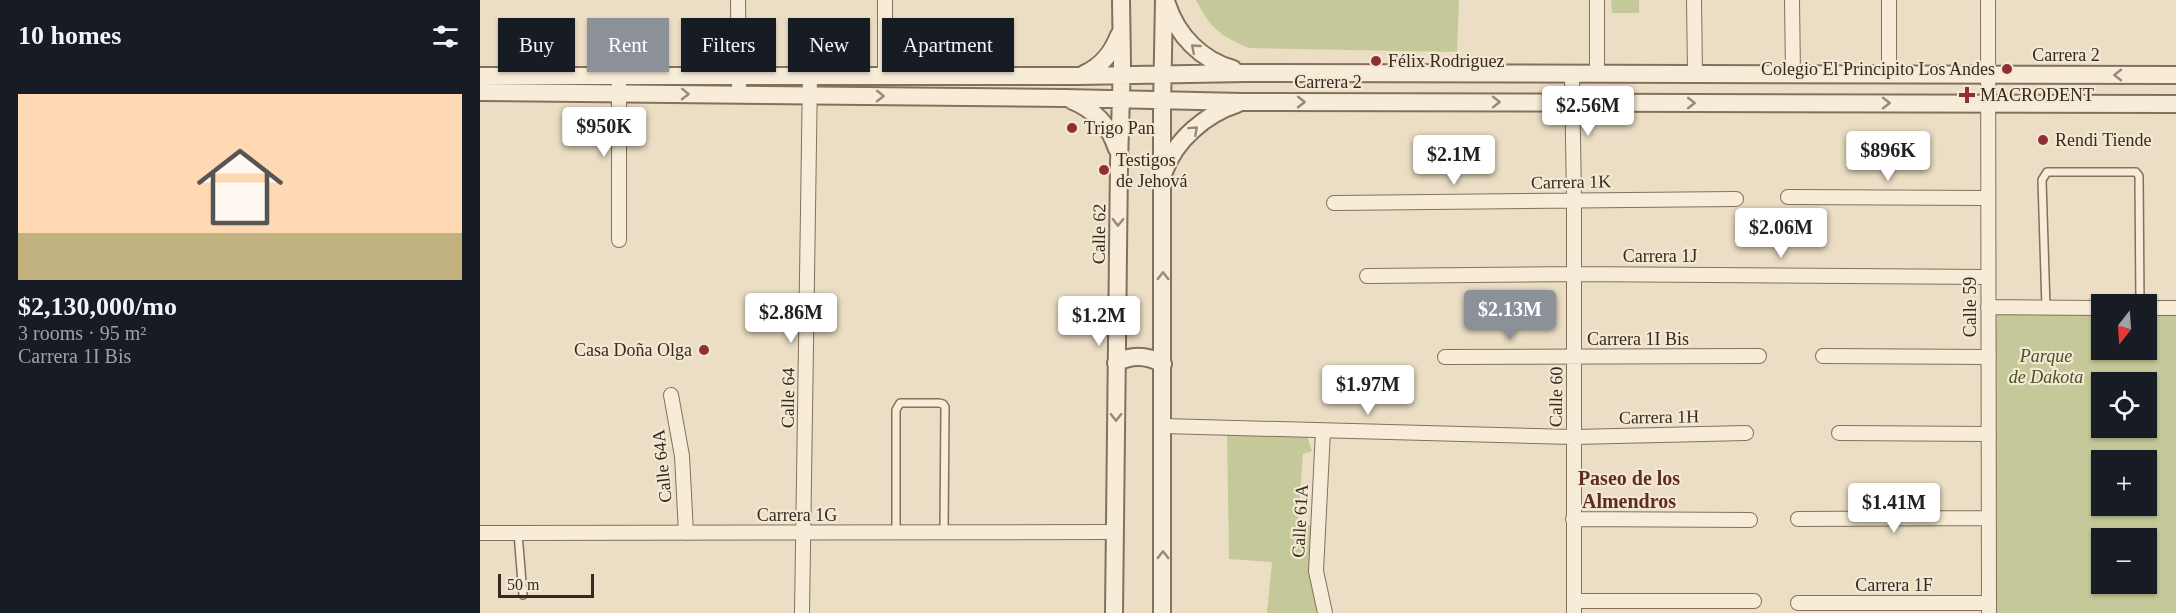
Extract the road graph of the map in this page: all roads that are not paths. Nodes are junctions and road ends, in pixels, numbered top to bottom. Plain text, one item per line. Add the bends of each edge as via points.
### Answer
1 (738, 0) edge
2 (885, 0) edge
3 (1121, 0) edge
4 (1165, 0) edge
5 (1597, 0) edge
6 (1694, 0) edge
7 (1792, 0) edge
8 (1889, 0) edge
9 (1988, 0) edge
10 (1121, 25) junction
11 (1245, 73) junction
12 (1422, 73) junction
13 (1122, 74) junction
14 (1163, 74) junction
15 (1572, 74) junction
16 (1597, 74) junction
17 (1695, 74) junction
18 (1793, 74) junction
19 (1889, 75) junction
20 (1988, 75) junction
21 (2176, 75) edge
22 (480, 76) edge
23 (619, 76) junction
24 (739, 76) junction
25 (810, 76) junction
26 (885, 76) junction
27 (1079, 76) junction
28 (480, 92) edge
29 (619, 93) junction
30 (739, 94) junction
31 (810, 95) junction
32 (1065, 98) junction
33 (1121, 99) junction
34 (1162, 100) junction
35 (1242, 102) junction
36 (1424, 102) junction
37 (1572, 103) junction
38 (1988, 104) junction
39 (2176, 104) edge
40 (1119, 163) junction
41 (1163, 176) junction
42 (1788, 197) dead end
43 (1988, 198) junction
44 (1736, 199) dead end
45 (1574, 200) junction
46 (1334, 203) dead end
47 (619, 240) dead end
48 (1573, 274) junction
49 (1367, 276) dead end
50 (1988, 277) junction
51 (2140, 294) edge
52 (1988, 307) junction
53 (2046, 308) junction
54 (2091, 308) edge
55 (2157, 308) edge
56 (2176, 308) edge
57 (1759, 356) dead end
58 (1823, 356) dead end
59 (1445, 357) dead end
60 (1574, 357) junction
61 (1989, 357) junction
62 (1116, 363) junction
63 (1162, 364) junction
64 (671, 395) dead end
65 (1163, 426) junction
66 (1323, 431) junction
67 (1746, 433) dead end
68 (1839, 433) dead end
69 (1989, 434) junction
70 (1574, 437) junction
71 (1989, 518) junction
72 (1573, 519) junction
73 (1798, 519) dead end
74 (1750, 520) dead end
75 (804, 532) junction
76 (896, 532) junction
77 (944, 532) junction
78 (1114, 532) junction
79 (480, 533) edge
80 (518, 533) junction
81 (686, 533) junction
82 (523, 595) dead end
83 (1754, 601) dead end
84 (1798, 603) dead end
85 (1574, 607) edge
86 (1989, 608) edge
87 (802, 613) edge
88 (1114, 613) edge
89 (1162, 613) edge
90 (1325, 613) edge

1 - 24 street
2 - 26 street
3 - 10 street, Calle 62
11 -> 4 street via 1200,52 1177,27
4 - 14 street
5 - 16 street
6 - 17 street
7 - 18 street
8 - 19 street
9 - 20 street, Calle 59
10 - 13 street, Calle 62
10 - 27 street via 1115,47 1106,60
11 - 12 street, Carrera 2
11 - 14 street, Carrera 2
12 - 15 street, Carrera 2
12 - 36 street
13 - 14 street, Carrera 2
13 - 27 street, Carrera 2
13 - 33 street, Calle 62
14 - 34 street
15 - 16 street, Carrera 2
15 - 37 street, Calle 60
16 - 17 street, Carrera 2
17 - 18 street, Carrera 2
18 - 19 street, Carrera 2
19 - 20 street, Carrera 2
21 -> 20 street, Carrera 2
20 - 38 street, Calle 59
22 - 23 street, Carrera 2
23 - 24 street, Carrera 2
23 - 29 street
24 - 25 street, Carrera 2
24 - 30 street
25 - 26 street, Carrera 2
25 - 31 street, Calle 64
26 - 27 street, Carrera 2
28 - 29 street, Carrera 2
29 -> 30 street, Carrera 2
29 - 47 street
30 - 31 street, Carrera 2
31 -> 32 street, Carrera 2
31 - 75 street, Calle 64
32 - 33 street, Carrera 2
32 - 40 street via 1089,109 1107,127
33 - 34 street, Carrera 2
33 - 40 street, Calle 62
34 - 35 street, Carrera 2
34 - 41 street
35 -> 36 street, Carrera 2
41 -> 35 street via 1167,163 1193,130 1216,113
36 -> 37 street, Carrera 2
37 -> 38 street, Carrera 2
37 - 45 street, Calle 60
38 - 39 street, Carrera 2
38 - 43 street, Calle 59
40 -> 62 street, Calle 62
63 -> 41 street
42 - 43 street
43 - 50 street, Calle 59
44 - 45 street, Carrera 1K
45 - 46 street, Carrera 1K
45 - 48 street, Calle 60
48 - 49 street, Carrera 1J
48 - 50 street, Carrera 1J
48 - 60 street, Calle 60
50 - 52 street, Calle 59
51 - 53 lane via 2136,172 2048,172 2042,180
52 - 53 street
52 - 61 street, Calle 59
53 - 54 street
55 - 56 street
57 - 60 street, Carrera 1I Bis
58 - 61 street
59 - 60 street, Carrera 1I Bis
60 - 70 street, Calle 60
61 - 69 street, Calle 59
62 - 63 street via 1140,356
62 -> 78 street, Calle 62
63 - 65 street
64 - 81 street, Calle 64A via 682,456
65 - 66 street, Carrera 1H
89 -> 65 street
66 - 70 street, Carrera 1H
66 - 90 street, Calle 61A via 1316,571
67 - 70 street, Carrera 1H
68 - 69 street
69 - 71 street, Calle 59
70 - 72 street, Calle 60
71 - 73 street
71 - 86 street, Calle 59
72 - 74 street
72 - 85 street, Calle 60
75 - 76 street, Carrera 1G
75 - 81 street, Carrera 1G
75 - 87 street, Calle 64
76 - 77 street, Carrera 1G
76 - 77 lane via 896,410 900,403 919,403 945,406
77 - 78 street, Carrera 1G
78 - 88 street, Calle 62
79 - 80 street, Carrera 1G
80 - 81 street, Carrera 1G
80 - 82 lane
83 - 85 street
84 - 86 street, Carrera 1F

